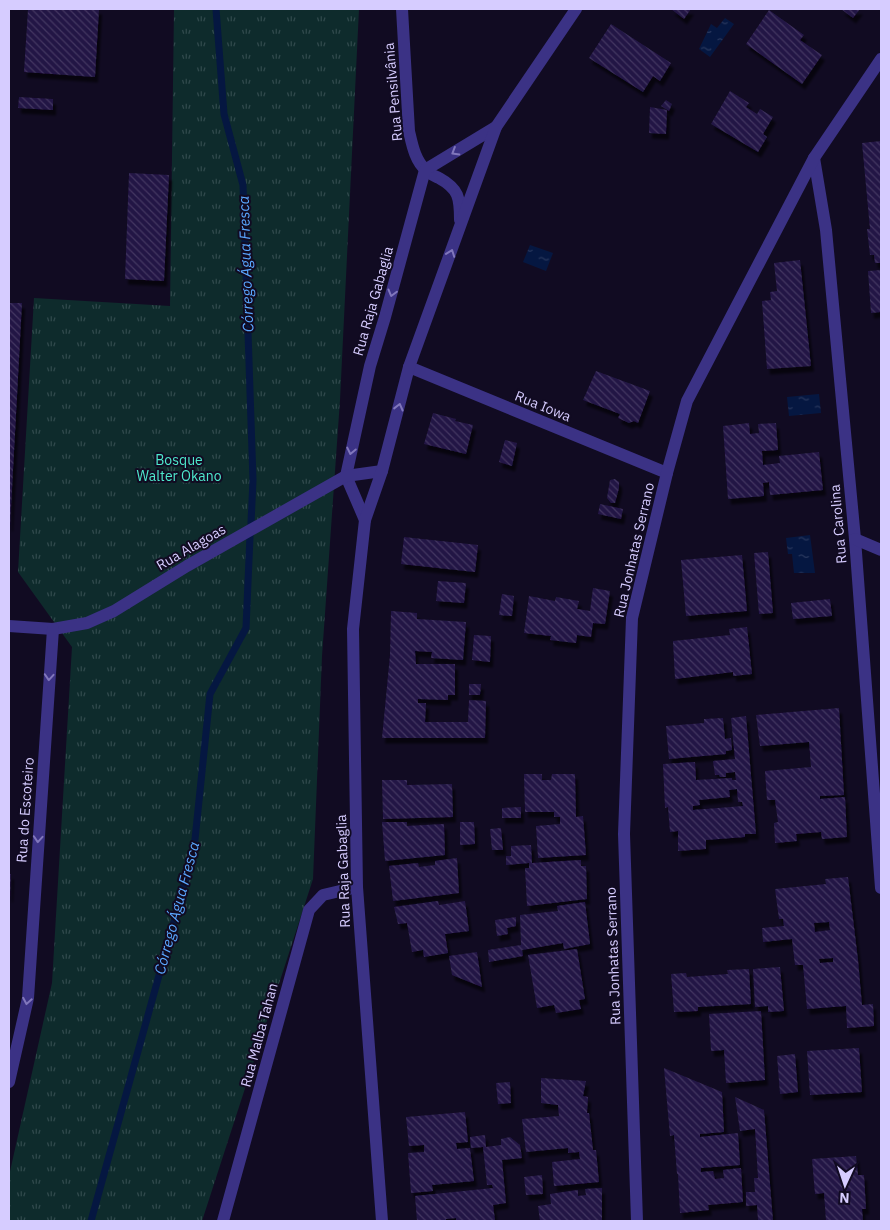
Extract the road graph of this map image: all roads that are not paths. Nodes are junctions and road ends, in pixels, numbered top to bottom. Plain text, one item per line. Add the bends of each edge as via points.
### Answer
1 (402, 9) edge
2 (576, 9) edge
3 (881, 59) edge
4 (496, 127) junction
5 (814, 158) junction
6 (425, 170) junction
7 (460, 229) junction
8 (409, 366) junction
9 (382, 471) junction
10 (667, 473) junction
11 (346, 476) junction
12 (365, 520) junction
13 (855, 538) junction
14 (881, 550) edge
15 (9, 626) edge
16 (53, 628) junction
17 (357, 887) junction
18 (881, 888) edge
19 (9, 1082) edge
20 (223, 1221) edge
21 (382, 1221) edge
22 (637, 1221) edge

1 - 6 street, Rua Pensilvânia via 409,132 413,151
2 - 4 street, Rua Raja Gabaglia
3 - 5 street, Rua Jonhatas Serrano
4 -> 6 street, Rua Raja Gabaglia
4 - 7 street, Rua Raja Gabaglia
5 - 10 street, Rua Jonhatas Serrano via 687,401
5 - 13 street, Rua Carolina via 826,230
6 - 7 street via 452,185 458,195
6 -> 11 street, Rua Raja Gabaglia via 370,366
8 -> 7 street, Rua Raja Gabaglia
9 -> 8 street, Rua Raja Gabaglia
8 - 10 street, Rua Iowa
9 - 11 street, Rua Alagoas
9 - 12 street, Rua Raja Gabaglia
10 - 22 street, Rua Jonhatas Serrano via 632,618 624,834
11 - 12 street, Rua Raja Gabaglia
11 - 16 street, Rua Alagoas via 114,611 87,623
12 - 17 street, Rua Raja Gabaglia via 354,629
13 - 14 street
13 - 18 street, Rua Carolina
15 - 16 street, Rua Alagoas
16 -> 19 street, Rua do Escoteiro via 28,998
17 - 20 street, Rua Malba Tahan via 323,895 309,910
17 - 21 street, Rua Raja Gabaglia

